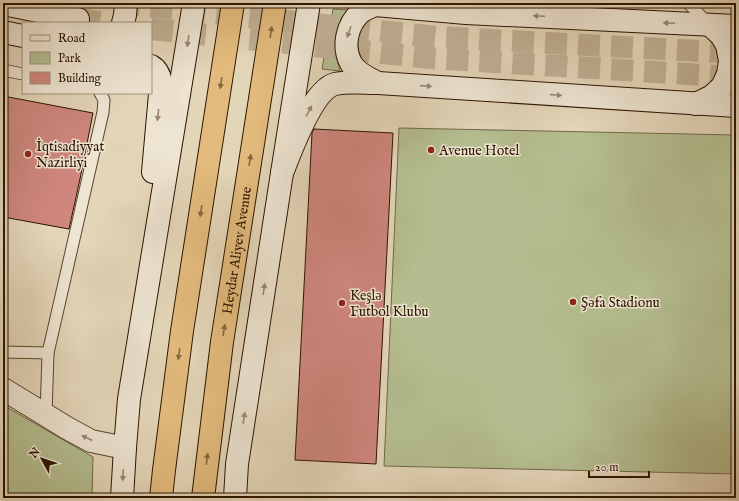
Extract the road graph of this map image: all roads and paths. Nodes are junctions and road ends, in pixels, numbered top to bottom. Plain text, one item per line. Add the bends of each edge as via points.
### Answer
1 (126, 3) edge
2 (194, 3) edge
3 (233, 3) edge
4 (275, 3) edge
5 (309, 3) edge
6 (688, 3) edge
7 (3, 4) edge
8 (372, 4) edge
9 (428, 6) edge
10 (468, 8) edge
11 (78, 19) dead end
12 (123, 22) edge
13 (710, 25) junction
14 (736, 26) edge
15 (3, 32) edge
16 (22, 36) edge
17 (152, 67) edge
18 (3, 70) edge
19 (22, 74) edge
20 (378, 83) junction
21 (101, 94) edge
22 (696, 104) junction
23 (736, 106) edge
24 (282, 172) junction
25 (3, 352) edge
26 (48, 353) junction
27 (3, 389) edge
28 (129, 399) junction
29 (46, 416) junction
30 (125, 448) junction
31 (122, 498) edge
32 (161, 498) edge
33 (203, 498) edge
34 (235, 498) edge

1 - 12 main road
2 -> 28 main road
3 -> 32 highway via 182,331
33 -> 4 highway, Heydar Aliyev Avenue via 222,342
5 - 24 main road
6 - 13 lane
7 - 11 main road
8 - 9 main road
8 -> 20 main road via 354,20 347,36 347,52 351,64 358,72
9 - 10 main road
13 -> 10 main road
13 - 14 main road
13 - 22 main road via 727,45 730,61 728,74 722,87 712,96
15 - 16 main road
17 -> 28 main road via 160,75 161,92
18 - 19 lane
20 -> 22 main road
24 -> 20 main road via 306,115 324,91 333,84
21 - 26 lane via 104,100 103,112
22 - 23 main road
34 -> 24 main road via 237,464
25 - 26 lane
26 - 29 lane
27 - 29 main road
28 - 30 main road
30 -> 29 main road via 91,441
30 -> 31 main road

